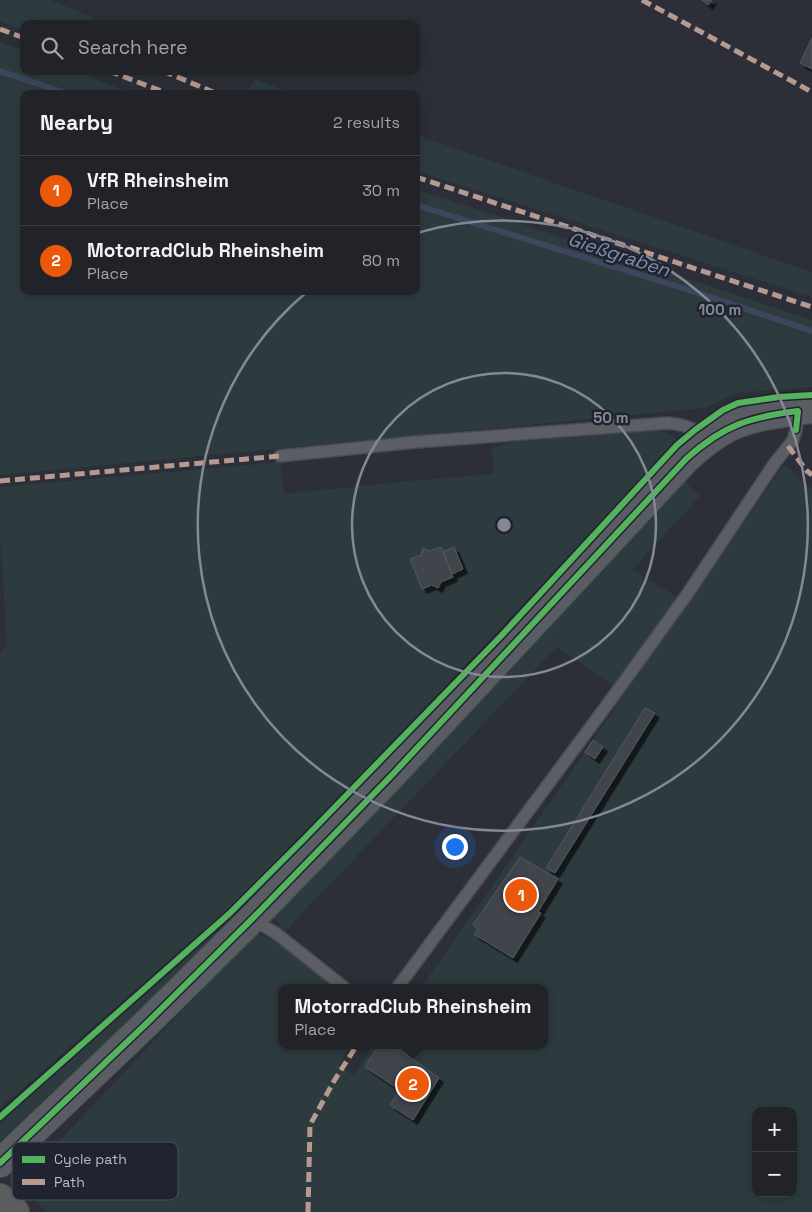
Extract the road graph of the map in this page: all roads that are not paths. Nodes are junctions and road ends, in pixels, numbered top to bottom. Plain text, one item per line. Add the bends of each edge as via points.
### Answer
1 (805, 410) edge
2 (710, 439) junction
3 (280, 456) dead end
4 (252, 919) junction
5 (340, 984) edge
6 (400, 984) edge
7 (22, 1142) edge
8 (12, 1152) edge
9 (0, 1163) edge
10 (0, 1198) edge
11 (16, 1212) edge

1 - 2 street via 752,419 731,426
1 - 6 lane via 793,440 688,593
2 - 3 lane via 683,424 668,423
2 - 4 street via 687,458 392,775
4 - 5 lane via 277,934
4 - 7 street
8 - 9 street
10 - 11 highway

